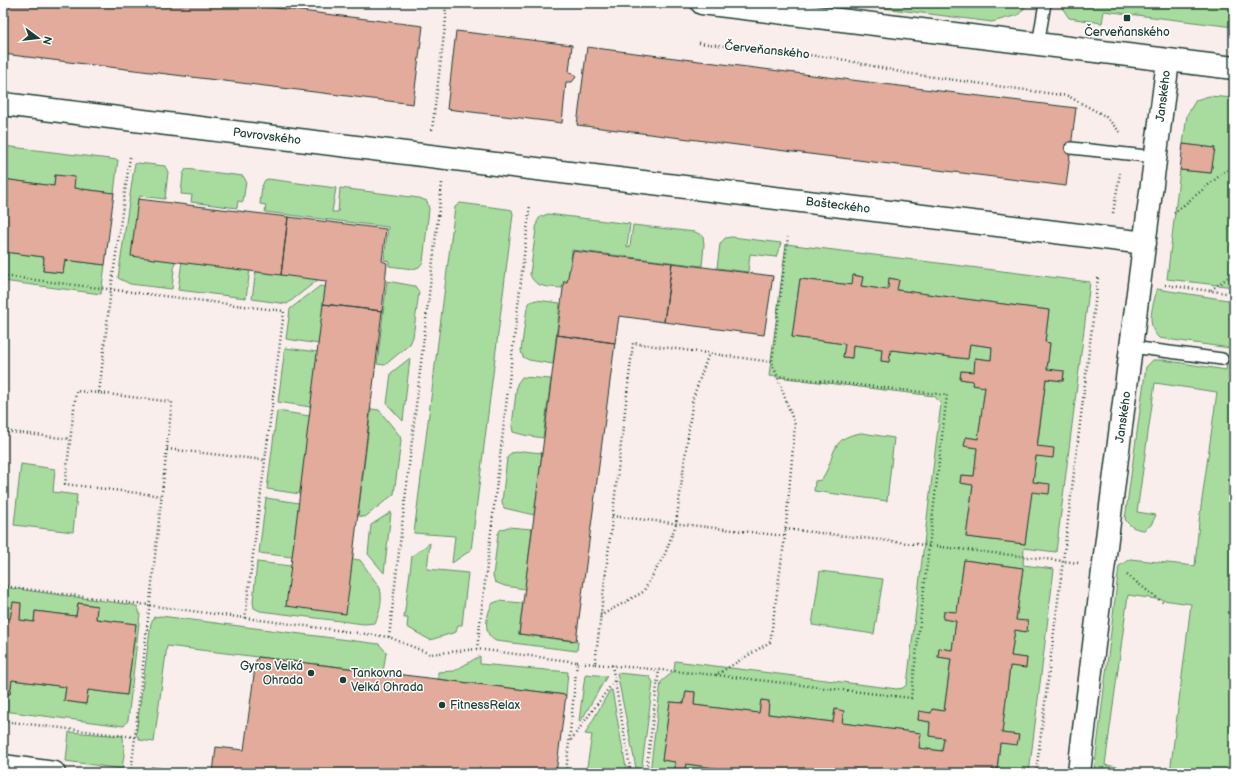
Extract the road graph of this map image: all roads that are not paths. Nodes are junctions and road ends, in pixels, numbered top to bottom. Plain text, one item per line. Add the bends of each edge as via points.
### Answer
1 (702, 3) edge
2 (1045, 3) edge
3 (1038, 45) junction
4 (1168, 61) junction
5 (1234, 68) edge
6 (3, 104) edge
7 (1071, 148) dead end
8 (1156, 157) junction
9 (531, 167) joint
10 (1145, 243) junction
11 (1132, 347) junction
12 (1222, 359) dead end
13 (3, 766) edge
14 (54, 773) edge
15 (1079, 773) edge

1 - 3 street
2 - 3 lane
3 - 4 street
4 - 5 street
4 - 8 street, Janského
6 - 9 street, Pavrovského
7 - 8 lane
8 - 10 street, Janského
9 - 10 street, Bašteckého
10 - 11 street, Janského
11 - 12 lane
11 - 15 street, Janského via 1103,560
13 - 14 street

